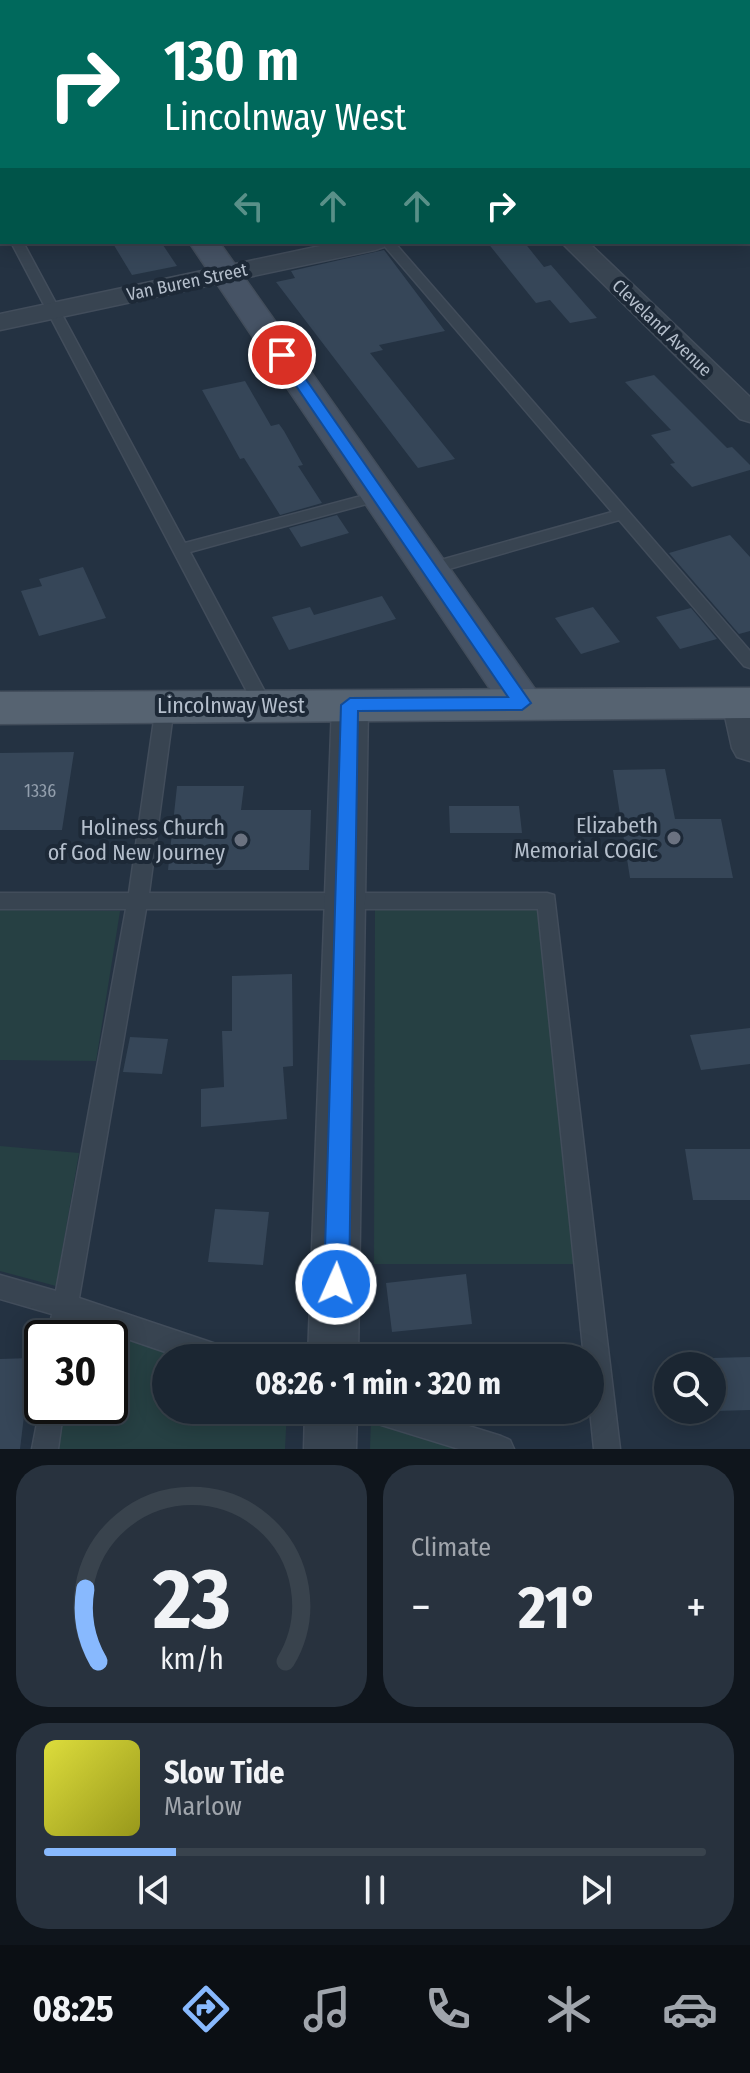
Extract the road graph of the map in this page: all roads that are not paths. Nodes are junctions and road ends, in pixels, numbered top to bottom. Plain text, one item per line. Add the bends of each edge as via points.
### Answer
1 (18, 244) edge
2 (205, 244) edge
3 (366, 244) edge
4 (389, 244) edge
5 (576, 244) edge
6 (226, 274) junction
7 (53, 311) junction
8 (0, 322) edge
9 (750, 413) edge
10 (380, 496) junction
11 (622, 514) junction
12 (182, 549) junction
13 (429, 569) junction
14 (750, 662) edge
15 (522, 703) junction
16 (745, 703) edge
17 (263, 705) junction
18 (350, 705) junction
19 (165, 706) junction
20 (0, 708) edge
21 (750, 748) edge
22 (138, 899) junction
23 (0, 901) edge
24 (345, 902) junction
25 (0, 1287) edge
26 (64, 1305) junction
27 (62, 1320) edge
28 (178, 1344) edge
29 (333, 1344) edge
30 (48, 1424) edge
31 (331, 1424) edge
32 (420, 1424) edge
33 (45, 1449) edge
34 (330, 1449) edge
35 (501, 1449) edge
36 (607, 1449) edge

1 - 7 lane
2 - 6 street
3 - 6 street, Van Buren Street
4 - 11 lane
5 - 9 street, Cleveland Avenue
6 - 7 street, Van Buren Street
6 - 10 street
7 - 8 street, Van Buren Street
7 - 12 lane
10 - 12 lane
10 - 13 street
11 - 13 lane
11 - 14 lane
12 - 17 lane
13 - 15 street
15 - 16 main road, Lincolnway West
15 - 18 main road, Lincolnway West
16 - 21 street
17 - 18 main road, Lincolnway West
17 - 19 main road, Lincolnway West
18 - 24 street
19 - 20 main road, Lincolnway West
19 - 22 lane
22 - 23 lane
22 - 24 lane
22 - 26 lane
24 - 29 street
24 - 36 lane via 547,901
25 - 26 lane
26 - 27 lane
26 - 28 lane
30 - 33 lane
31 - 34 street
32 - 35 lane

